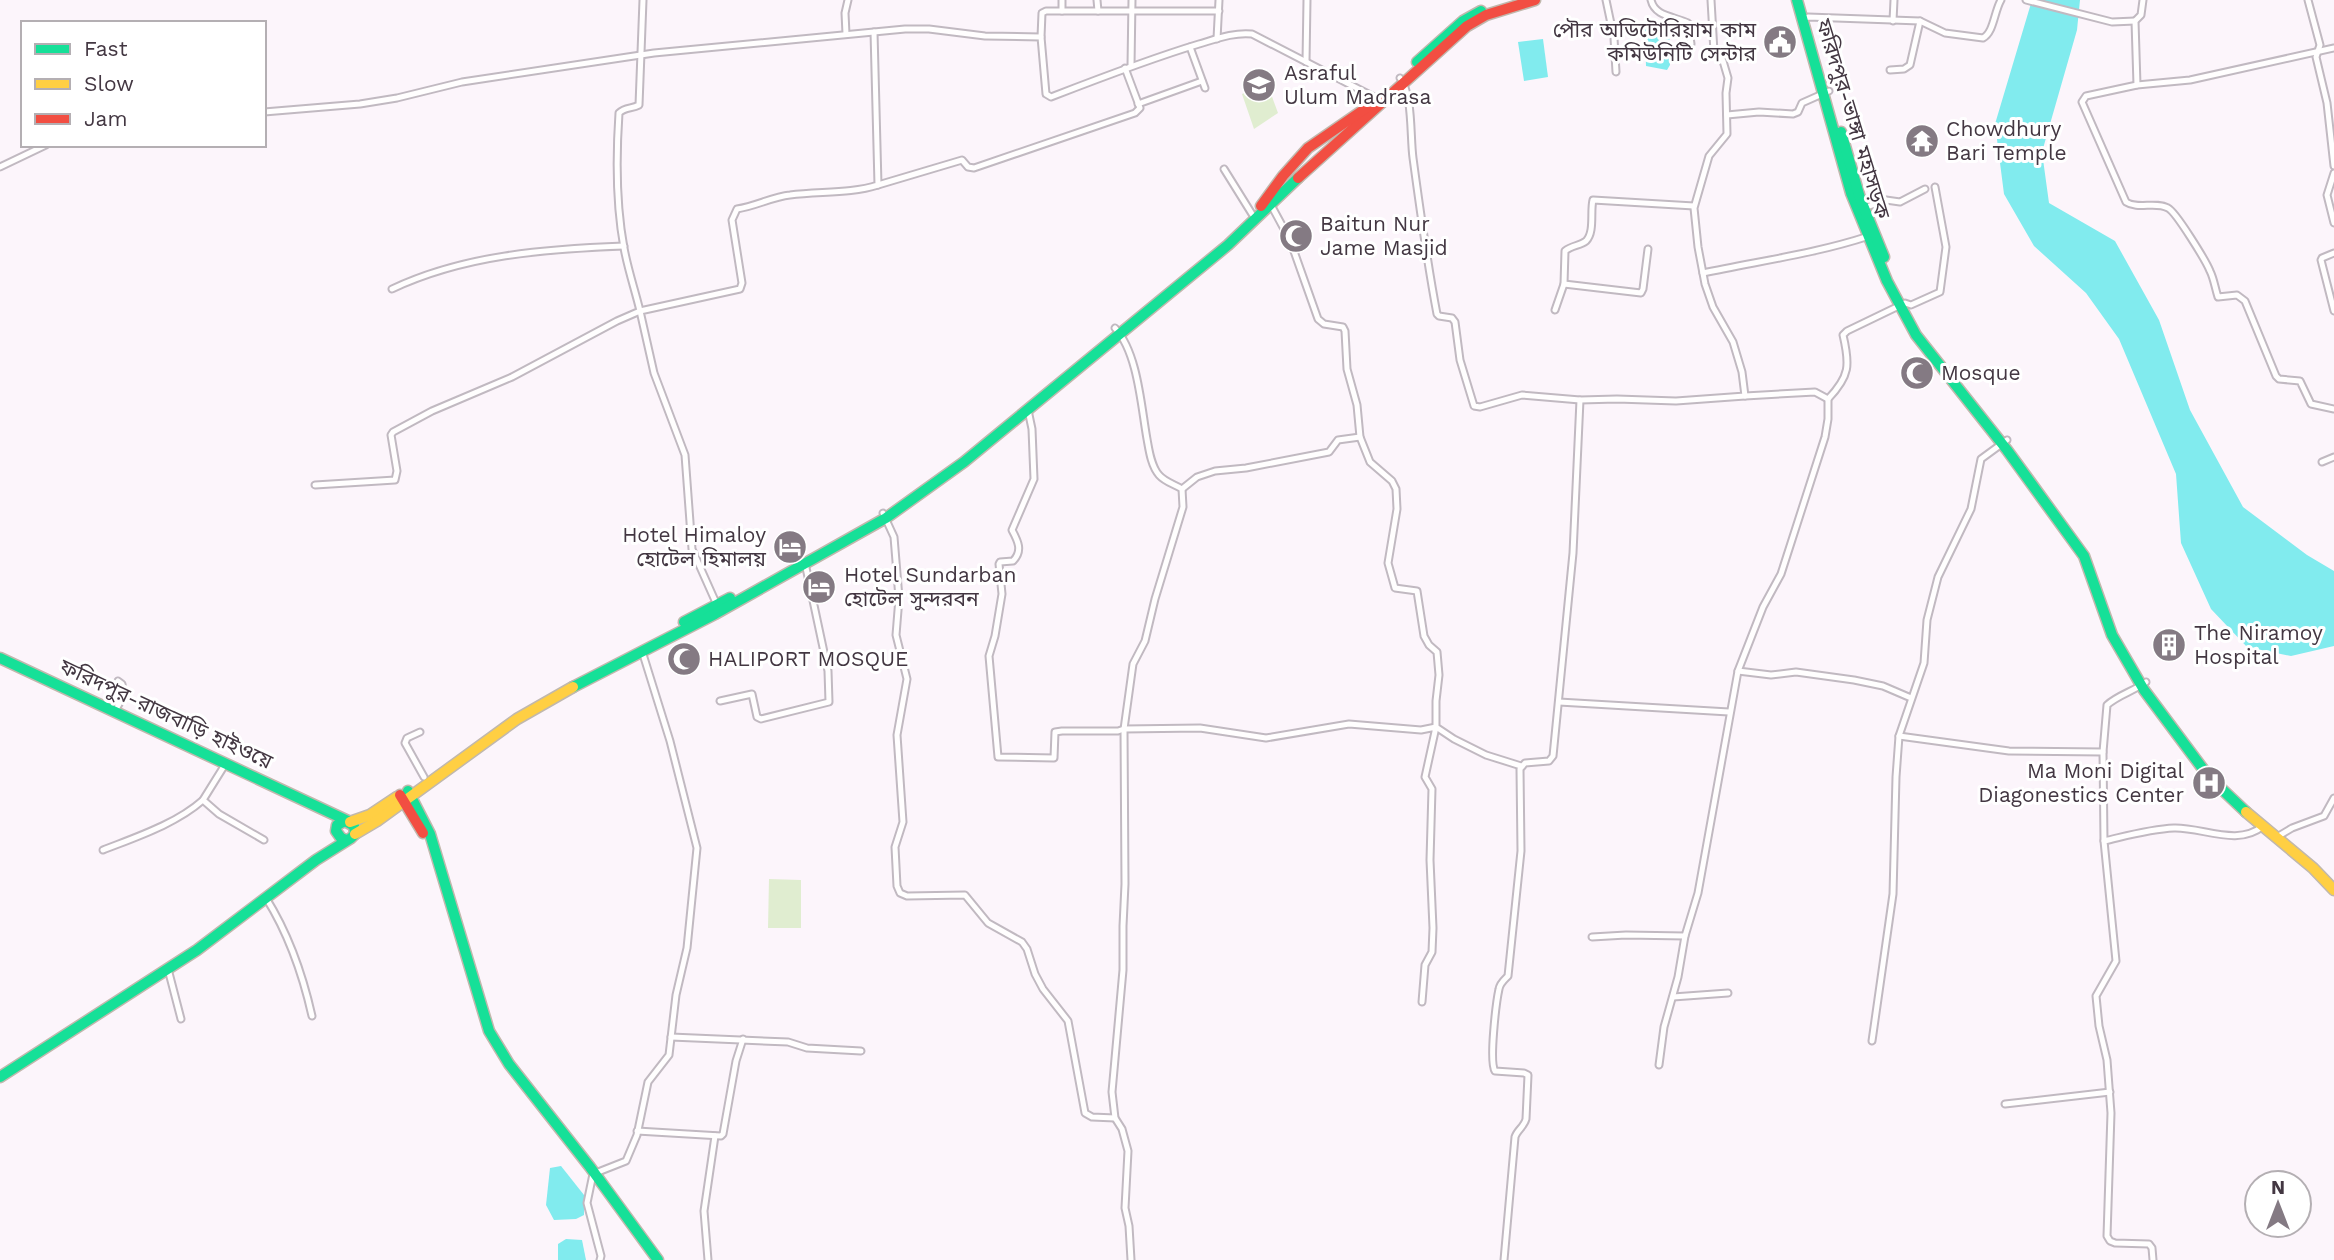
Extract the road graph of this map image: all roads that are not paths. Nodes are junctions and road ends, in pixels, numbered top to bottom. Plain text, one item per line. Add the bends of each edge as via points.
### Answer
1 (643, 0) edge
2 (848, 0) edge
3 (1062, 0) edge
4 (1097, 0) edge
5 (1132, 0) edge
6 (1219, 0) edge
7 (1307, 0) edge
8 (1535, 0) edge
9 (1606, 0) edge
10 (1651, 0) edge
11 (1712, 0) edge
12 (1797, 0) edge
13 (1803, 0) edge
14 (1894, 0) edge
15 (2001, 0) edge
16 (2026, 0) edge
17 (2143, 0) edge
18 (2308, 0) edge
19 (1520, 1) edge
20 (1062, 11) junction
21 (1132, 11) junction
22 (1219, 11) junction
23 (1098, 12) junction
24 (1805, 18) junction
25 (1893, 21) junction
26 (1920, 21) junction
27 (2135, 22) junction
28 (874, 32) junction
29 (846, 34) junction
30 (1041, 37) junction
31 (1217, 39) junction
32 (1691, 44) dead end
33 (1190, 47) junction
34 (2334, 48) edge
35 (2316, 53) junction
36 (642, 55) junction
37 (1306, 62) junction
38 (1128, 67) junction
39 (1890, 70) dead end
40 (1616, 72) dead end
41 (1402, 80) junction
42 (1202, 81) junction
43 (2137, 85) junction
44 (1205, 88) dead end
45 (1826, 92) junction
46 (1380, 101) junction
47 (1138, 104) junction
48 (266, 112) edge
49 (1727, 115) junction
50 (42, 147) edge
51 (2334, 166) edge
52 (0, 167) edge
53 (1224, 169) dead end
54 (2334, 173) edge
55 (878, 185) junction
56 (1935, 187) dead end
57 (1924, 189) dead end
58 (1855, 192) junction
59 (1271, 205) junction
60 (1694, 206) junction
61 (1864, 208) junction
62 (1257, 213) junction
63 (2334, 223) edge
64 (1872, 235) junction
65 (624, 246) junction
66 (1648, 249) dead end
67 (2334, 253) edge
68 (1703, 273) junction
69 (1564, 284) junction
70 (392, 289) dead end
71 (1902, 305) junction
72 (1555, 310) dead end
73 (640, 312) junction
74 (2334, 312) edge
75 (1117, 331) junction
76 (1065, 375) junction
77 (1745, 396) junction
78 (1828, 399) junction
79 (1580, 400) junction
80 (2334, 409) edge
81 (1028, 410) junction
82 (1360, 436) junction
83 (2005, 443) junction
84 (2334, 457) edge
85 (963, 459) junction
86 (2322, 462) dead end
87 (314, 485) dead end
88 (1182, 489) junction
89 (885, 515) junction
90 (844, 538) junction
91 (805, 563) junction
92 (751, 590) junction
93 (717, 605) junction
94 (648, 646) junction
95 (0, 658) edge
96 (613, 663) junction
97 (1738, 671) junction
98 (118, 681) dead end
99 (2144, 684) junction
100 (1911, 698) junction
101 (720, 701) dead end
102 (1559, 702) junction
103 (115, 711) junction
104 (1729, 712) junction
105 (1436, 727) junction
106 (1124, 729) junction
107 (420, 732) dead end
108 (1899, 736) junction
109 (2103, 752) junction
110 (226, 763) junction
111 (1521, 766) junction
112 (424, 778) junction
113 (405, 795) junction
114 (2334, 797) edge
115 (203, 800) junction
116 (315, 804) junction
117 (349, 821) junction
118 (2263, 826) junction
119 (344, 834) junction
120 (2279, 835) junction
121 (264, 840) dead end
122 (2104, 841) junction
123 (103, 850) dead end
124 (2334, 881) edge
125 (2334, 890) edge
126 (266, 898) junction
127 (1685, 936) junction
128 (1592, 937) dead end
129 (168, 969) junction
130 (1727, 993) dead end
131 (1672, 997) junction
132 (1422, 1002) dead end
133 (312, 1016) dead end
134 (181, 1019) dead end
135 (671, 1037) junction
136 (743, 1039) junction
137 (1872, 1041) dead end
138 (861, 1051) dead end
139 (1659, 1065) dead end
140 (0, 1077) edge
141 (2110, 1092) junction
142 (2005, 1104) dead end
143 (1115, 1118) junction
144 (638, 1132) junction
145 (715, 1136) junction
146 (593, 1174) junction
147 (600, 1260) edge
148 (658, 1260) edge
149 (708, 1260) edge
150 (1131, 1260) edge
151 (1504, 1260) edge
152 (2153, 1260) edge

1 - 36 street
2 - 29 street
3 - 20 street
4 - 23 street
5 - 21 street
6 - 22 street
7 - 37 street
8 - 19 highway
9 - 40 street
10 - 32 street via 1660,13 1688,23
11 - 49 street via 1714,52 1723,61 1728,78
12 - 24 highway, ফরিদপুর-ভাঙ্গা মহাসড়ক
13 - 24 highway, ফরিদপুর-ভাঙ্গা মহাসড়ক
14 - 25 street
15 - 26 street via 1989,34 1983,38 1945,33
16 - 27 street via 2112,22
17 - 27 street
18 - 35 street via 2320,45
19 - 41 highway via 1484,9 1463,20
20 - 23 street
20 - 30 street via 1042,13
21 - 22 street
21 - 23 street
21 - 38 street
22 - 31 street
24 - 25 street
24 - 45 highway, ফরিদপুর-ভাঙ্গা মহাসড়ক
25 - 26 street
26 - 39 street via 1910,65
27 - 43 street
28 - 29 street
28 - 30 street via 929,29
28 - 55 street
29 - 36 street
30 - 38 street via 1046,94 1051,97
31 - 33 street
31 - 37 street via 1252,34
33 - 38 street
33 - 42 street
34 - 35 street
35 - 43 street via 2190,80
35 - 51 street
36 - 48 street via 462,82 372,102
36 - 65 street via 639,104 619,113
37 - 46 street
38 - 47 street
41 - 46 highway
41 - 79 street via 1437,314 1455,322 1460,360 1474,406 1522,395
42 - 44 street
42 - 47 street
43 - 80 street via 2086,96 2082,102 2126,202 2172,210 2211,272 2218,297 2237,295 2245,301 2276,376 2300,381 2311,404
45 - 49 street via 1802,103 1793,114
45 - 58 highway, ফরিদপুর-ভাঙ্গা মহাসড়ক
46 - 59 highway
46 - 62 highway via 1308,148
47 - 55 street via 1135,113 1014,156 974,168 962,160
49 - 60 street via 1727,134 1709,156
50 - 52 street
53 - 62 street
54 - 63 street via 2327,195
55 - 73 street via 788,195 737,209 732,220 740,289
56 - 71 street via 1946,247 1942,288 1925,300
57 - 61 street via 1899,202 1886,200
58 - 61 highway, ফরিদপুর-ভাঙ্গা মহাসড়ক
58 - 64 highway, ফরিদপুর-ভাঙ্গা মহাসড়ক
59 - 62 highway
59 - 82 street via 1290,240 1318,319 1345,331
60 - 68 street
60 - 69 street via 1594,200 1590,236 1565,251
61 - 64 highway, ফরিদপুর-ভাঙ্গা মহাসড়ক
62 - 75 highway
64 - 68 street via 1818,251
64 - 71 highway, ফরিদপুর-ভাঙ্গা মহাসড়ক
65 - 70 street via 495,258 441,270
65 - 73 street
66 - 69 street via 1641,293
67 - 74 street via 2321,260
68 - 77 street via 1713,307 1733,342
69 - 72 street
71 - 78 street via 1844,333 1848,369
71 - 83 highway, ফরিদপুর-ভাঙ্গা মহাসড়ক
73 - 87 street via 393,432 396,480
73 - 93 street via 654,373 684,455 692,549
75 - 76 highway
75 - 88 street via 1130,355 1156,472
76 - 81 highway
76 - 85 highway
77 - 78 street via 1815,392
77 - 79 street
78 - 97 street via 1825,438 1781,574
79 - 102 street via 1574,542
81 - 85 highway
81 - 106 street via 1034,479 1012,530 1019,553 1013,561 999,564 1002,594 989,656 998,757 1054,758 1055,732
82 - 88 street via 1338,440 1329,452 1315,456 1214,471
82 - 105 street via 1368,459 1396,489 1388,564 1395,589 1417,591 1424,636 1437,652
83 - 99 highway, ফরিদপুর-ভাঙ্গা মহাসড়ক via 2089,553 2118,633
83 - 100 street via 1981,459 1971,509 1938,577 1927,621 1924,663
84 - 86 street
85 - 89 highway
88 - 106 street via 1183,507 1146,641 1133,664
89 - 90 highway
89 - 143 street via 897,556 896,635 907,679 897,735 903,822 895,847 897,886 907,896 965,895 988,923 1022,942 1043,989 1068,1021 1085,1113
90 - 91 highway
90 - 92 highway
91 - 92 highway
91 - 101 street via 828,671 829,702 761,719 752,694
92 - 93 highway
92 - 94 highway
93 - 94 highway
94 - 96 highway
94 - 135 street via 697,848 687,948
95 - 103 highway, ফরিদপুর-রাজবাড়ি হাইওয়ে
96 - 112 highway via 514,714
96 - 113 highway via 517,719
97 - 100 street via 1854,680
97 - 104 street
98 - 103 street via 124,695
99 - 109 street via 2106,705
99 - 118 highway, ফরিদপুর-ভাঙ্গা মহাসড়ক via 2209,777
99 - 120 highway, ফরিদপুর-ভাঙ্গা মহাসড়ক via 2213,773
100 - 108 street
102 - 104 street
102 - 111 street via 1552,759
103 - 110 highway, ফরিদপুর-রাজবাড়ি হাইওয়ে
104 - 127 street via 1698,893
105 - 106 street via 1420,730 1349,724 1266,738 1199,728
105 - 111 street via 1486,755
105 - 132 street via 1425,777 1432,789 1432,940 1431,955 1424,965
106 - 143 street via 1124,970 1112,1074
107 - 112 street via 405,743
108 - 109 street via 2009,751
108 - 137 street via 1895,874
109 - 122 street
110 - 115 street
110 - 116 highway, ফরিদপুর-রাজবাড়ি হাইওয়ে
111 - 151 street via 1518,887 1508,976 1499,987 1492,1057 1495,1071 1528,1075 1526,1119 1515,1137
112 - 113 highway
113 - 117 highway
113 - 119 highway via 377,821
113 - 146 highway via 422,815 489,1031
114 - 120 street via 2324,816
115 - 121 street
115 - 123 street via 195,808
116 - 117 highway, ফরিদপুর-রাজবাড়ি হাইওয়ে
116 - 119 highway, ফরিদপুর-রাজবাড়ি হাইওয়ে
117 - 119 highway via 354,826
117 - 119 highway via 342,821
118 - 120 highway, ফরিদপুর-ভাঙ্গা মহাসড়ক
118 - 122 street via 2251,834 2217,835 2178,828
119 - 126 highway
120 - 124 highway, ফরিদপুর-ভাঙ্গা মহাসড়ক
120 - 125 highway, ফরিদপুর-ভাঙ্গা মহাসড়ক
122 - 141 street via 2116,961 2096,996
126 - 129 highway
126 - 133 street via 288,942
127 - 128 street
127 - 131 street
129 - 134 street
129 - 140 highway
130 - 131 street
131 - 139 street
135 - 136 street
135 - 144 street via 668,1055 648,1082
136 - 138 street
136 - 145 street via 725,1131
141 - 142 street
141 - 152 street via 2107,1236 2115,1243 2149,1244
143 - 150 street via 1128,1151 1125,1208
144 - 145 street
144 - 146 street via 626,1161
145 - 149 street via 704,1211
146 - 147 street via 587,1203
146 - 148 highway

